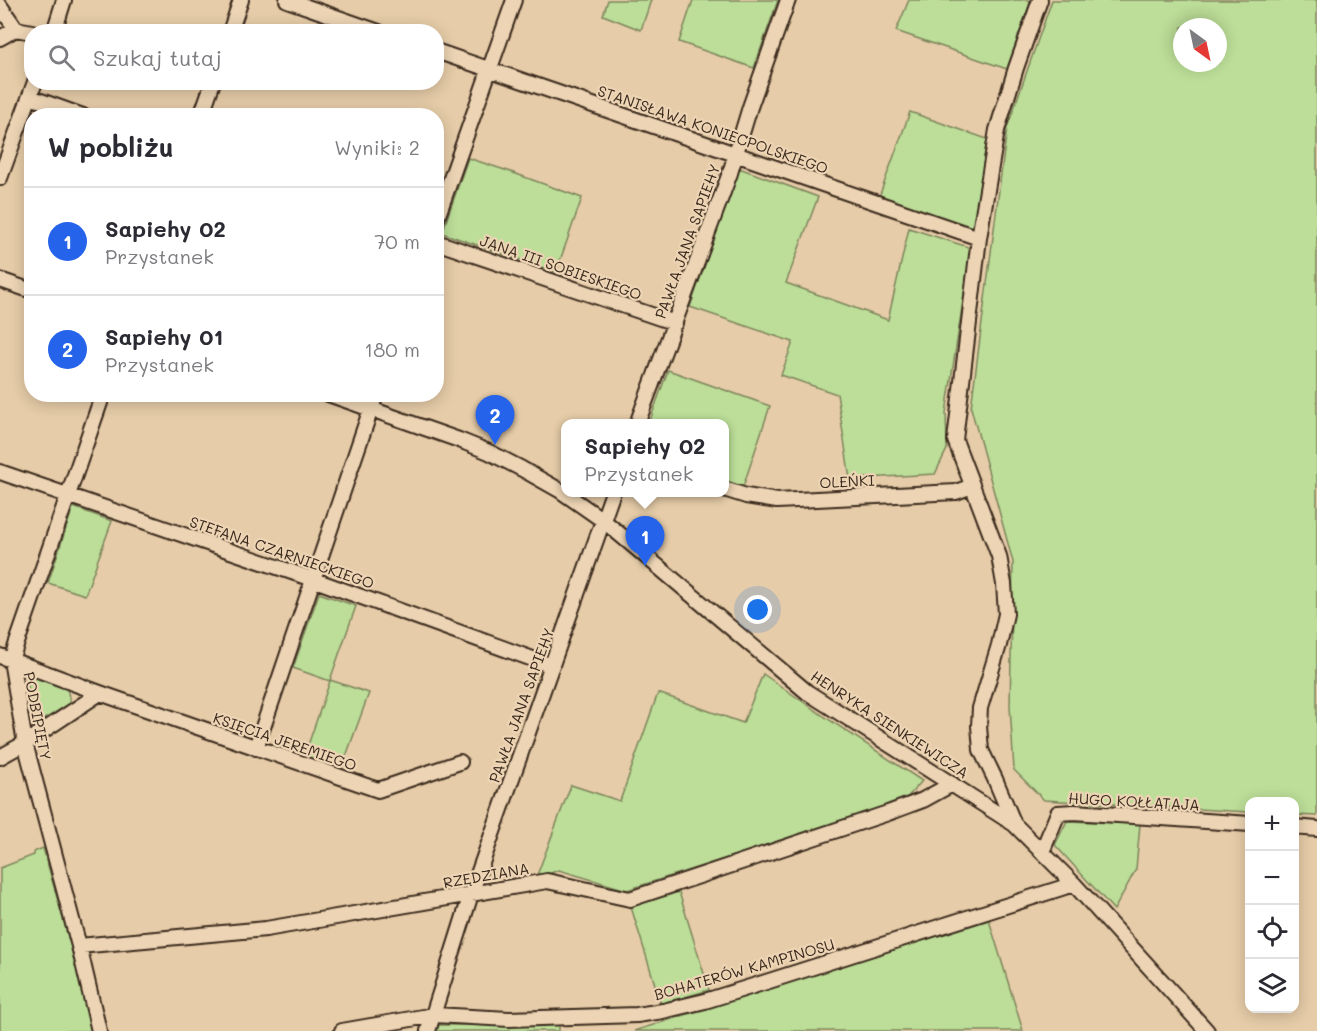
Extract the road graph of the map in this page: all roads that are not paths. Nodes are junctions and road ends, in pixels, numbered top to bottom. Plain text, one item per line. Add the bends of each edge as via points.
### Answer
1 (64, 0) edge
2 (241, 0) edge
3 (287, 0) edge
4 (514, 0) edge
5 (788, 0) edge
6 (1040, 0) edge
7 (0, 6) edge
8 (56, 24) edge
9 (233, 24) edge
10 (356, 24) edge
11 (16, 29) junction
12 (24, 30) edge
13 (0, 38) edge
14 (444, 54) edge
15 (488, 69) junction
16 (32, 90) edge
17 (210, 90) edge
18 (30, 97) junction
19 (26, 108) edge
20 (61, 108) edge
21 (204, 108) edge
22 (24, 113) edge
23 (735, 154) junction
24 (0, 178) edge
25 (444, 197) edge
26 (979, 238) junction
27 (444, 245) edge
28 (0, 279) edge
29 (24, 288) edge
30 (675, 323) junction
31 (100, 402) edge
32 (351, 402) edge
33 (373, 402) edge
34 (371, 409) junction
35 (639, 419) edge
36 (0, 472) edge
37 (972, 486) junction
38 (561, 491) edge
39 (729, 491) edge
40 (67, 495) junction
41 (570, 497) edge
42 (611, 497) edge
43 (604, 521) junction
44 (312, 579) junction
45 (5, 658) edge
46 (552, 666) junction
47 (100, 693) junction
48 (25, 743) junction
49 (256, 748) junction
50 (0, 757) edge
51 (460, 762) dead end
52 (952, 784) junction
53 (1014, 824) junction
54 (1245, 824) edge
55 (1299, 827) edge
56 (1317, 829) edge
57 (1042, 852) junction
58 (1074, 885) junction
59 (471, 894) junction
60 (79, 946) junction
61 (434, 1015) junction
62 (99, 1031) edge
63 (342, 1031) edge
64 (428, 1031) edge
65 (1207, 1031) edge

1 - 8 street
2 - 9 street
3 - 10 street
4 - 15 street
5 - 23 street, PAWŁA JANA SAPIEHY
6 - 26 street via 997,130
7 - 11 street
11 - 12 street
11 - 13 street
14 - 15 street, STANISŁAWA KONIECPOLSKIEGO
15 - 23 street, STANISŁAWA KONIECPOLSKIEGO
15 - 25 street
16 - 18 street
17 - 21 street
18 - 19 street
18 - 20 street
22 - 24 street
23 - 26 street, STANISŁAWA KONIECPOLSKIEGO
23 - 30 street, PAWŁA JANA SAPIEHY
26 - 37 street via 956,440
27 - 30 street, JANA III SOBIESKIEGO
28 - 29 street
30 - 35 street, PAWŁA JANA SAPIEHY
31 - 40 street, PODBIPIĘTY
32 - 34 street, HENRYKA SIENKIEWICZA
33 - 34 street
34 - 38 street, HENRYKA SIENKIEWICZA via 489,452
34 - 44 street
36 - 40 street, STEFANA CZARNIECKIEGO
37 - 39 street, OLEŃKI via 956,492 777,501
37 - 53 street via 999,556 1006,614 980,708 981,750
40 - 44 street, STEFANA CZARNIECKIEGO
40 - 45 street, PODBIPIĘTY
41 - 43 street, HENRYKA SIENKIEWICZA
42 - 43 street, PAWŁA JANA SAPIEHY
43 - 46 street, PAWŁA JANA SAPIEHY
43 - 52 street, HENRYKA SIENKIEWICZA via 807,693
44 - 46 street, STEFANA CZARNIECKIEGO
44 - 49 street
45 - 47 street, KSIĘCIA JEREMIEGO
45 - 48 street, PODBIPIĘTY
46 - 59 street, PAWŁA JANA SAPIEHY
47 - 48 street
47 - 49 street, KSIĘCIA JEREMIEGO
48 - 50 street
48 - 60 street, PODBIPIĘTY
49 - 51 street, KSIĘCIA JEREMIEGO via 378,790
52 - 53 street, HENRYKA SIENKIEWICZA
52 - 59 street, RZĘDZIANA via 888,813 630,899 548,881
53 - 57 street, HENRYKA SIENKIEWICZA
54 - 57 street, HUGO KOŁŁĄTAJA via 1058,813
55 - 56 street
57 - 58 street, HENRYKA SIENKIEWICZA
58 - 61 street, BOHATERÓW KAMPINOSU via 663,1011 509,1019
58 - 65 street, HENRYKA SIENKIEWICZA
59 - 60 street, RZĘDZIANA via 266,929
59 - 61 street, PAWŁA JANA SAPIEHY
60 - 62 street, PODBIPIĘTY
61 - 63 street, BOHATERÓW KAMPINOSU
61 - 64 street, PAWŁA JANA SAPIEHY

